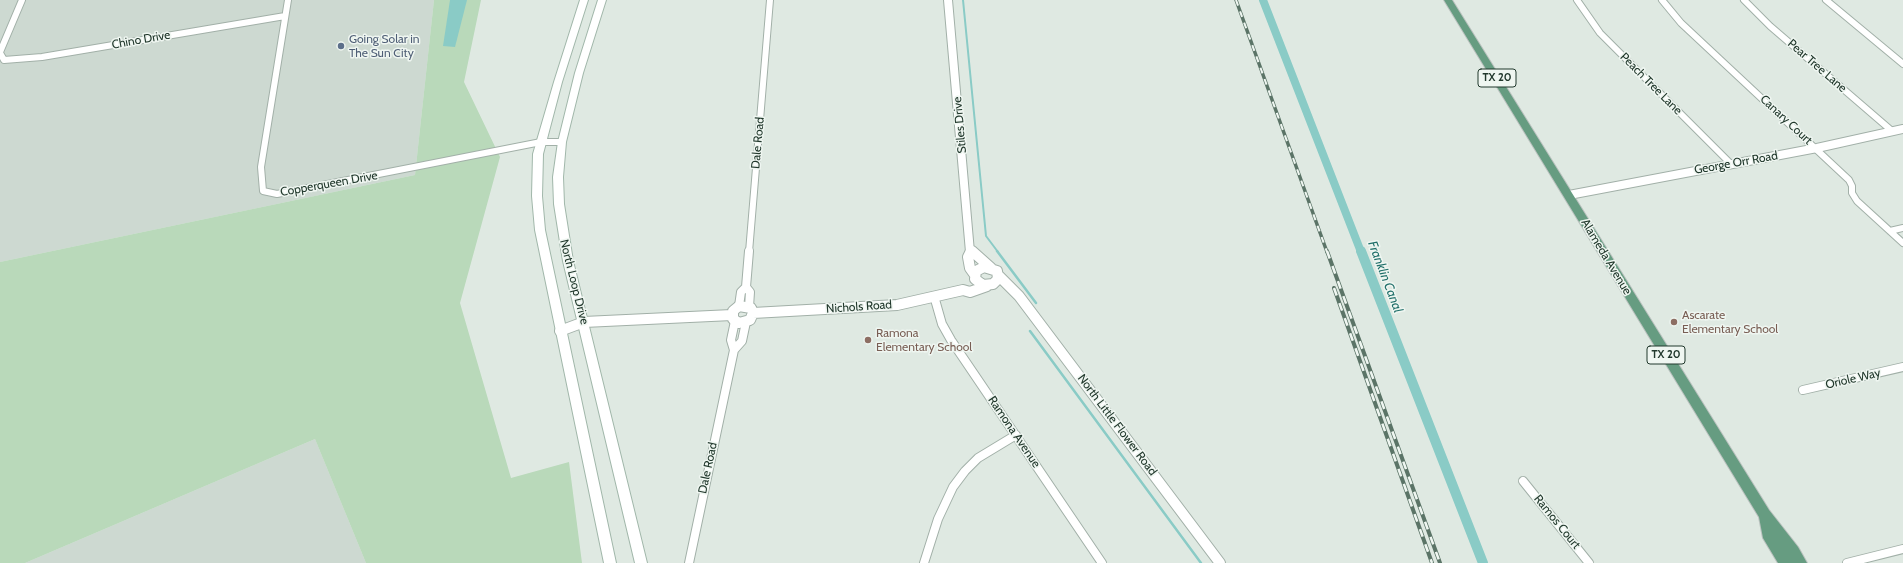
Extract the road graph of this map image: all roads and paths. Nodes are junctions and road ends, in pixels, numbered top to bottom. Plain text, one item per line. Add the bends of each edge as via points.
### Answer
1 (22, 0) edge
2 (288, 0) edge
3 (584, 0) edge
4 (602, 0) edge
5 (770, 0) edge
6 (948, 0) edge
7 (1448, 0) edge
8 (1577, 0) edge
9 (1662, 0) edge
10 (1744, 0) edge
11 (1826, 0) edge
12 (285, 16) junction
13 (0, 53) edge
14 (1903, 64) edge
15 (1903, 129) edge
16 (1892, 131) junction
17 (542, 142) junction
18 (562, 142) junction
19 (1817, 148) junction
20 (1731, 164) junction
21 (1569, 195) junction
22 (1903, 228) edge
23 (1890, 231) junction
24 (1903, 243) edge
25 (971, 250) junction
26 (991, 268) junction
27 (998, 275) junction
28 (975, 277) junction
29 (988, 286) junction
30 (963, 290) junction
31 (1011, 290) junction
32 (934, 296) junction
33 (747, 309) junction
34 (734, 318) junction
35 (584, 322) junction
36 (746, 322) junction
37 (560, 331) junction
38 (734, 350) junction
39 (1903, 367) edge
40 (1803, 390) dead end
41 (1016, 435) junction
42 (1523, 481) dead end
43 (1764, 514) junction
44 (1903, 549) edge
45 (610, 563) edge
46 (641, 563) edge
47 (689, 563) edge
48 (924, 563) edge
49 (1102, 563) edge
50 (1220, 563) edge
51 (1589, 563) edge
52 (1786, 563) edge
53 (1800, 563) edge
54 (1847, 563) edge

1 - 13 street, Chino Drive
2 - 12 street, Copperqueen Drive
3 - 17 main road, North Loop Drive
4 - 18 main road, North Loop Drive
5 - 33 street, Dale Road via 746,287 750,292
6 - 25 street, Stiles Drive
7 - 21 main road, Alameda Avenue / TX 20
8 - 20 street, Peach Tree Lane via 1600,33
9 - 19 street, Canary Court via 1681,23
10 - 16 street, Pear Tree Lane via 1770,26
11 - 14 street
12 - 13 street, Chino Drive via 42,57 4,60
12 - 17 street, Copperqueen Drive via 261,167 263,191 277,194 327,186
15 - 16 street, George Orr Road
16 - 19 street, George Orr Road
17 - 18 street, Copperqueen Drive
17 - 37 main road, North Loop Drive via 538,154 537,175 540,230
18 - 35 main road, North Loop Drive via 558,177 562,231
19 - 20 street, George Orr Road
19 - 23 street, Canary Court via 1849,180 1857,201
20 - 21 street, George Orr Road
21 - 43 main road, Alameda Avenue / TX 20
22 - 23 street
23 - 24 street, Canary Court
25 - 26 street
25 - 28 street, Stiles Drive via 969,264
26 - 27 street
26 - 28 street via 980,268
27 - 29 street via 996,282
27 - 31 street, North Little Flower Road
28 - 29 street via 980,284
28 - 30 street
29 - 30 street, Nichols Road via 970,292
29 - 31 street
30 - 32 street, Nichols Road
31 - 50 street, North Little Flower Road via 1019,296
32 - 33 street, Nichols Road via 896,305
32 - 41 street, Ramona Avenue via 942,324 951,340
33 - 34 street via 733,311
33 - 36 street via 753,317
34 - 35 street
34 - 36 street
34 - 38 street, Dale Road via 731,340
35 - 37 street
35 - 46 main road, North Loop Drive
36 - 38 street, Dale Road via 742,341
37 - 45 main road, North Loop Drive
38 - 47 street, Dale Road via 704,482
39 - 40 street, Oriole Way
41 - 48 street via 978,458 965,470 953,487 938,519
41 - 49 street, Ramona Avenue
42 - 51 street, Ramos Court
43 - 52 main road, Alameda Avenue / TX 20 via 1770,538
43 - 53 main road, Alameda Avenue / TX 20
44 - 54 street

